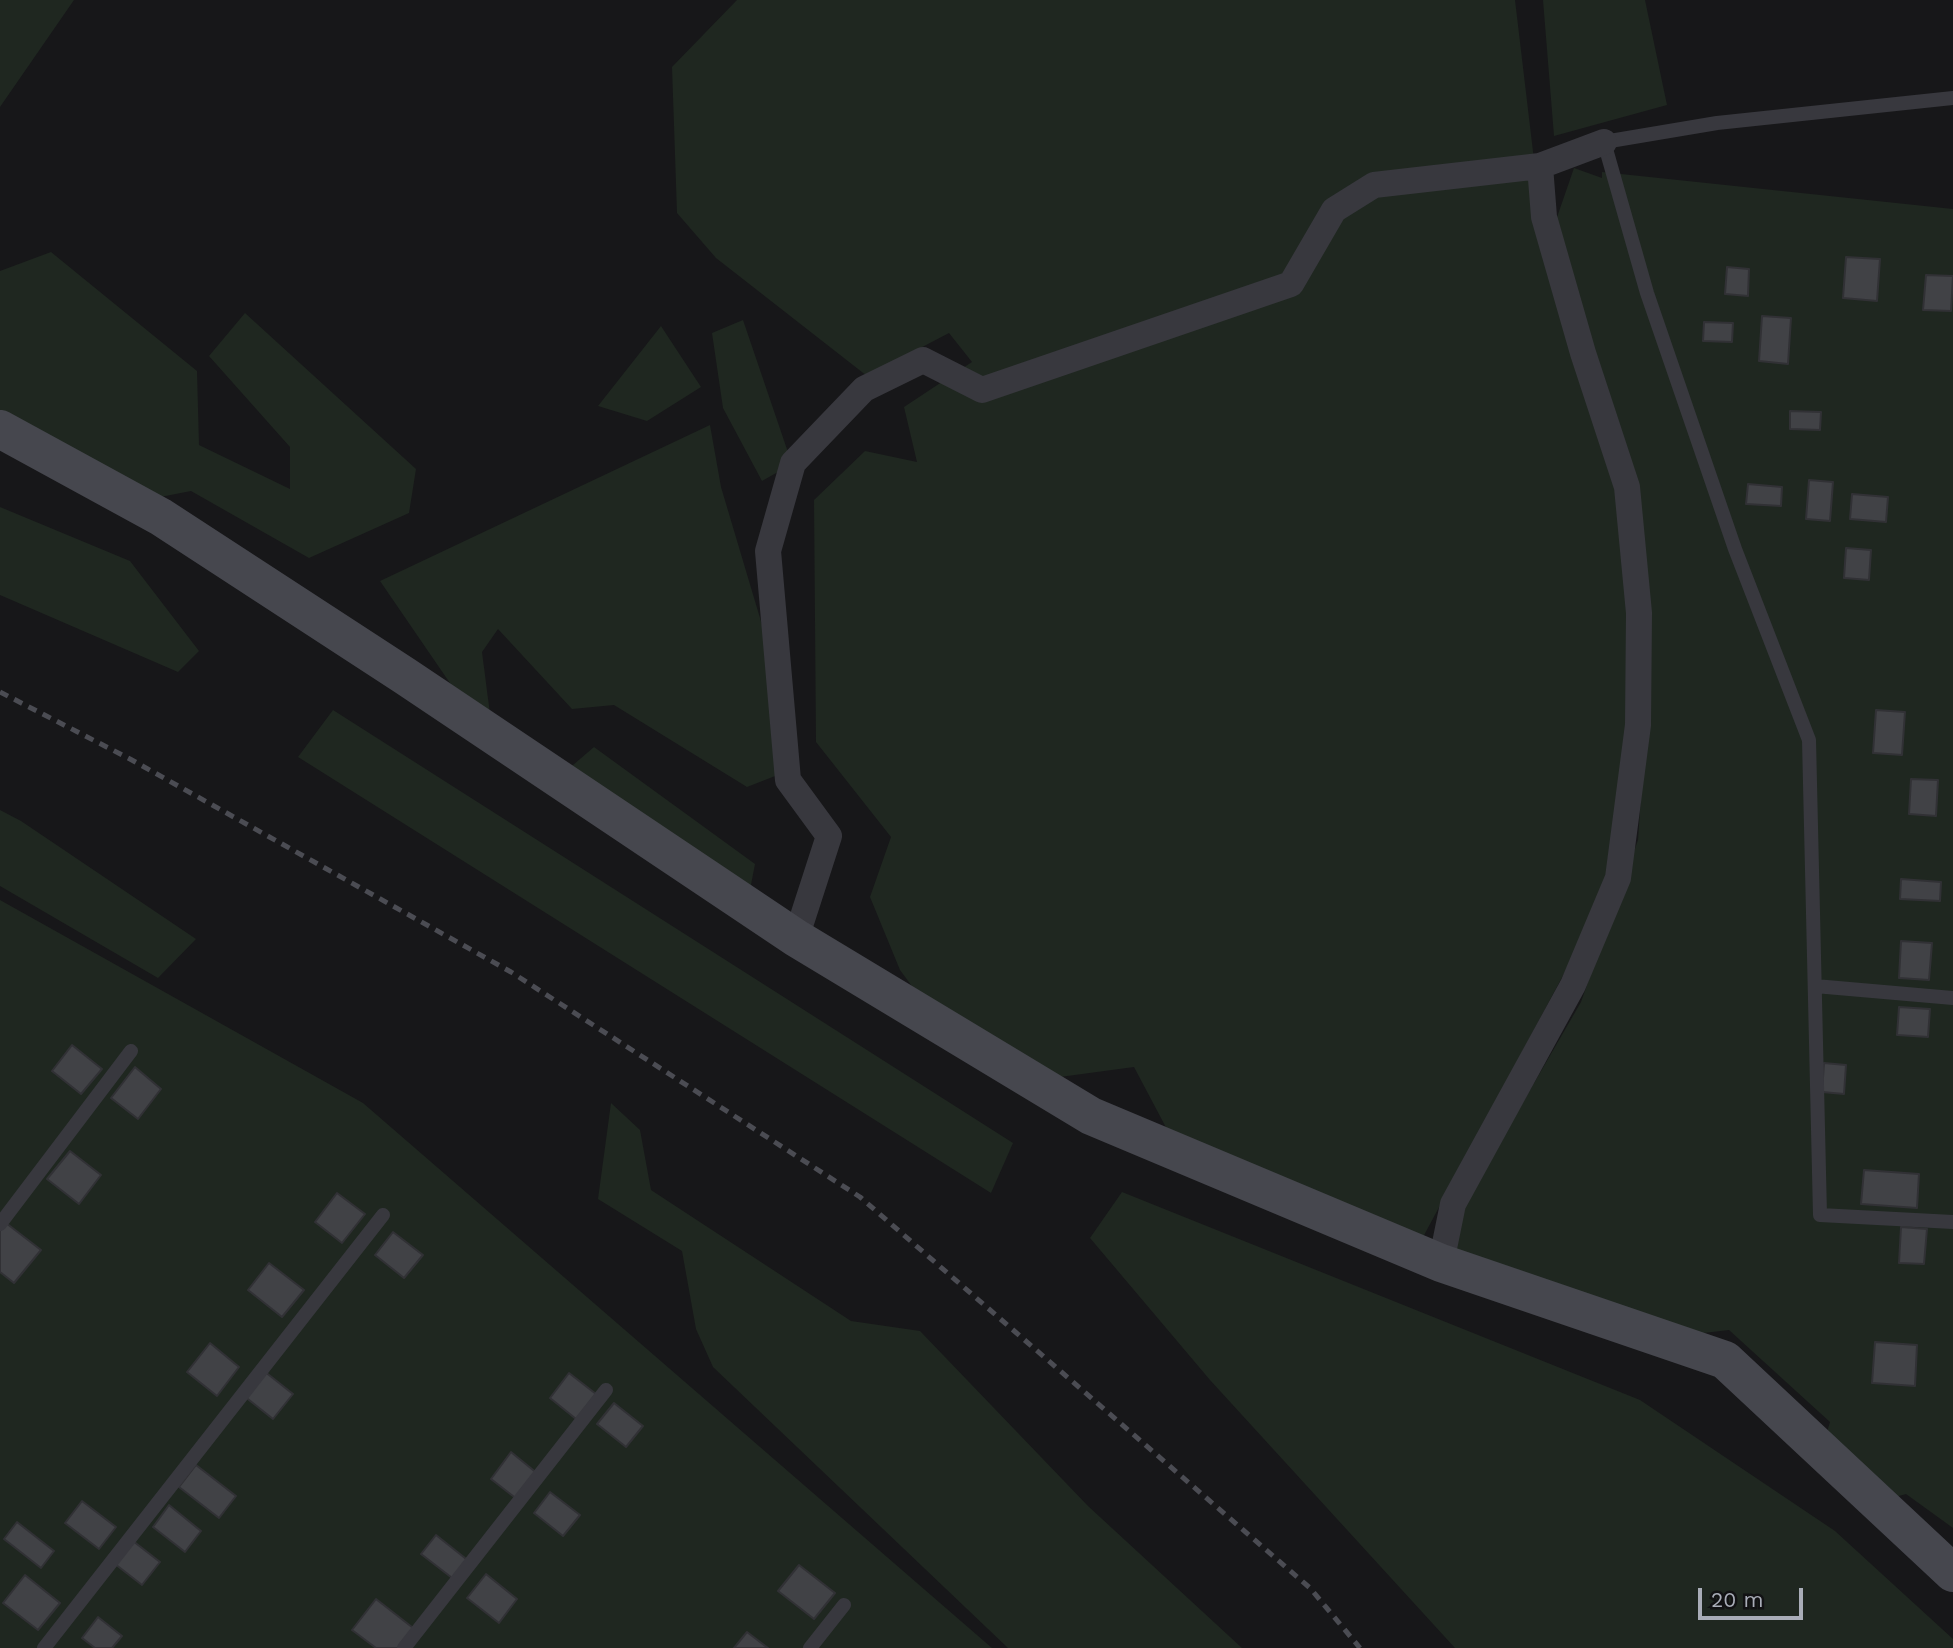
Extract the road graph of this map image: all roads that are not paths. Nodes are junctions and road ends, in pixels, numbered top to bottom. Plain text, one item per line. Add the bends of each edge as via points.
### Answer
1 (1953, 98) edge
2 (1604, 142) junction
3 (1540, 166) junction
4 (0, 429) edge
5 (796, 938) junction
6 (1815, 986) junction
7 (1953, 998) edge
8 (131, 1051) dead end
9 (383, 1215) dead end
10 (1953, 1222) edge
11 (0, 1224) edge
12 (1441, 1263) junction
13 (606, 1390) dead end
14 (1953, 1573) edge
15 (844, 1605) dead end
16 (44, 1648) edge
17 (404, 1648) edge
18 (810, 1648) edge

1 - 2 lane via 1717,123
2 - 3 street
2 - 6 lane via 1647,293 1735,549 1809,740
3 - 5 street via 1374,185 1334,210 1291,284 982,390 923,360 864,389 793,463 768,551 788,780 829,836
3 - 12 street via 1544,217 1627,487 1639,613 1638,725 1618,877 1573,985 1453,1205
4 - 5 main road via 161,517
5 - 12 main road via 1091,1116
6 - 7 lane
6 - 10 lane via 1820,1215
8 - 11 lane
9 - 16 lane
12 - 14 main road via 1725,1360
13 - 17 lane
15 - 18 lane

